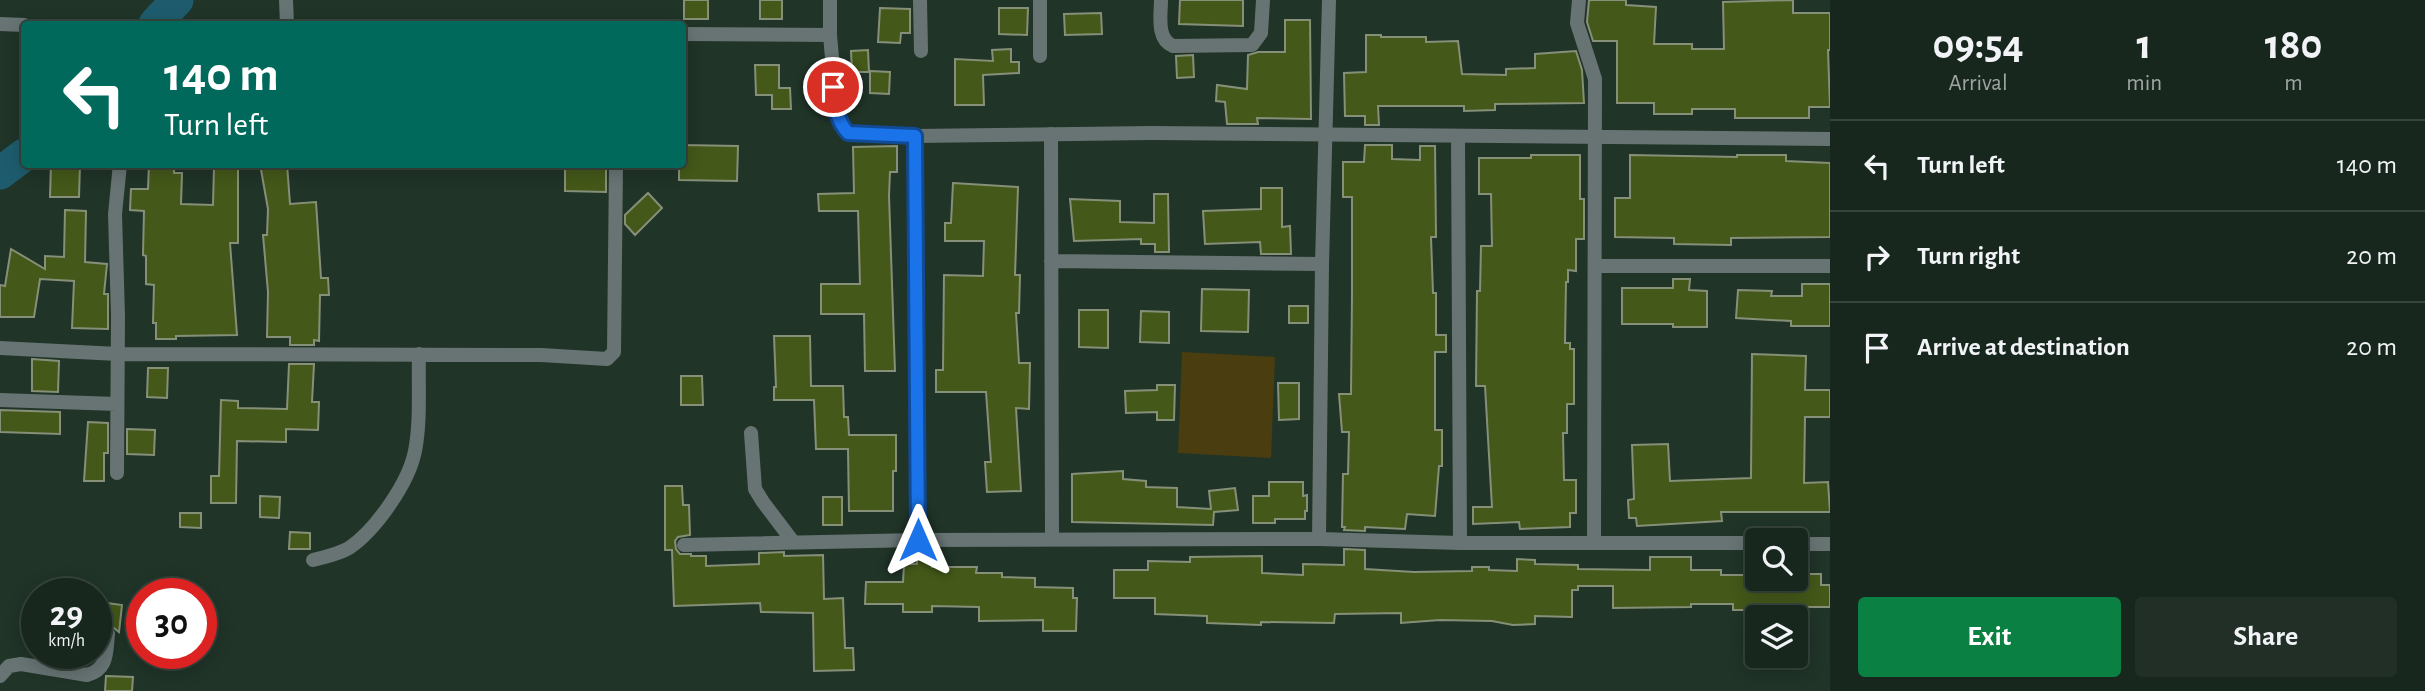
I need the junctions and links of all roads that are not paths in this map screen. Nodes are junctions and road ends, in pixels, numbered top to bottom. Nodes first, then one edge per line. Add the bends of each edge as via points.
1 (286, 0) edge
2 (830, 0) edge
3 (920, 0) edge
4 (1040, 0) edge
5 (1161, 0) edge
6 (1263, 0) edge
7 (1329, 0) edge
8 (1578, 0) edge
9 (287, 21) edge
10 (0, 24) edge
11 (21, 24) edge
12 (686, 34) edge
13 (830, 35) junction
14 (921, 51) dead end
15 (1040, 56) dead end
16 (1051, 134) junction
17 (1324, 135) junction
18 (915, 136) junction
19 (1596, 136) junction
20 (1458, 137) junction
21 (1830, 139) edge
22 (120, 168) edge
23 (616, 168) edge
24 (1051, 261) junction
25 (1322, 264) junction
26 (1830, 265) edge
27 (1595, 267) junction
28 (0, 348) edge
29 (118, 354) junction
30 (419, 354) junction
31 (0, 400) edge
32 (117, 404) junction
33 (751, 433) dead end
34 (117, 473) dead end
35 (1052, 539) junction
36 (1319, 539) junction
37 (918, 540) junction
38 (1460, 542) junction
39 (794, 543) junction
40 (1594, 543) junction
41 (1745, 543) edge
42 (1808, 544) edge
43 (1830, 544) edge
44 (684, 545) dead end
45 (313, 560) dead end
46 (21, 664) edge
47 (50, 669) edge
48 (98, 669) edge
49 (0, 676) edge

1 - 9 street
2 - 13 street
3 - 14 street
4 - 15 street
5 - 6 street via 1161,35 1173,46 1252,45 1261,33
7 - 17 street
8 - 19 street via 1577,23 1595,79
10 - 11 street
12 - 13 street
13 - 18 street via 833,87 842,126 848,133
16 - 17 street
16 - 18 street
16 - 24 street
17 - 20 street
17 - 25 street
18 - 37 street
19 - 20 street
19 - 21 street
19 - 27 street
20 - 38 street
22 - 29 street via 115,215
23 - 30 street via 612,356
24 - 25 street
24 - 35 street
25 - 36 street
26 - 27 street
27 - 40 street
28 - 29 street
29 - 30 street
29 - 32 street
30 - 45 street via 415,454 402,487 379,519 349,548
31 - 32 street
32 - 34 street
33 - 39 street via 755,489
35 - 36 street
35 - 37 street
36 - 38 street
37 - 39 street
38 - 40 street
39 - 44 street
40 - 41 street
42 - 43 street
46 - 49 street via 9,666
47 - 48 street via 87,675

